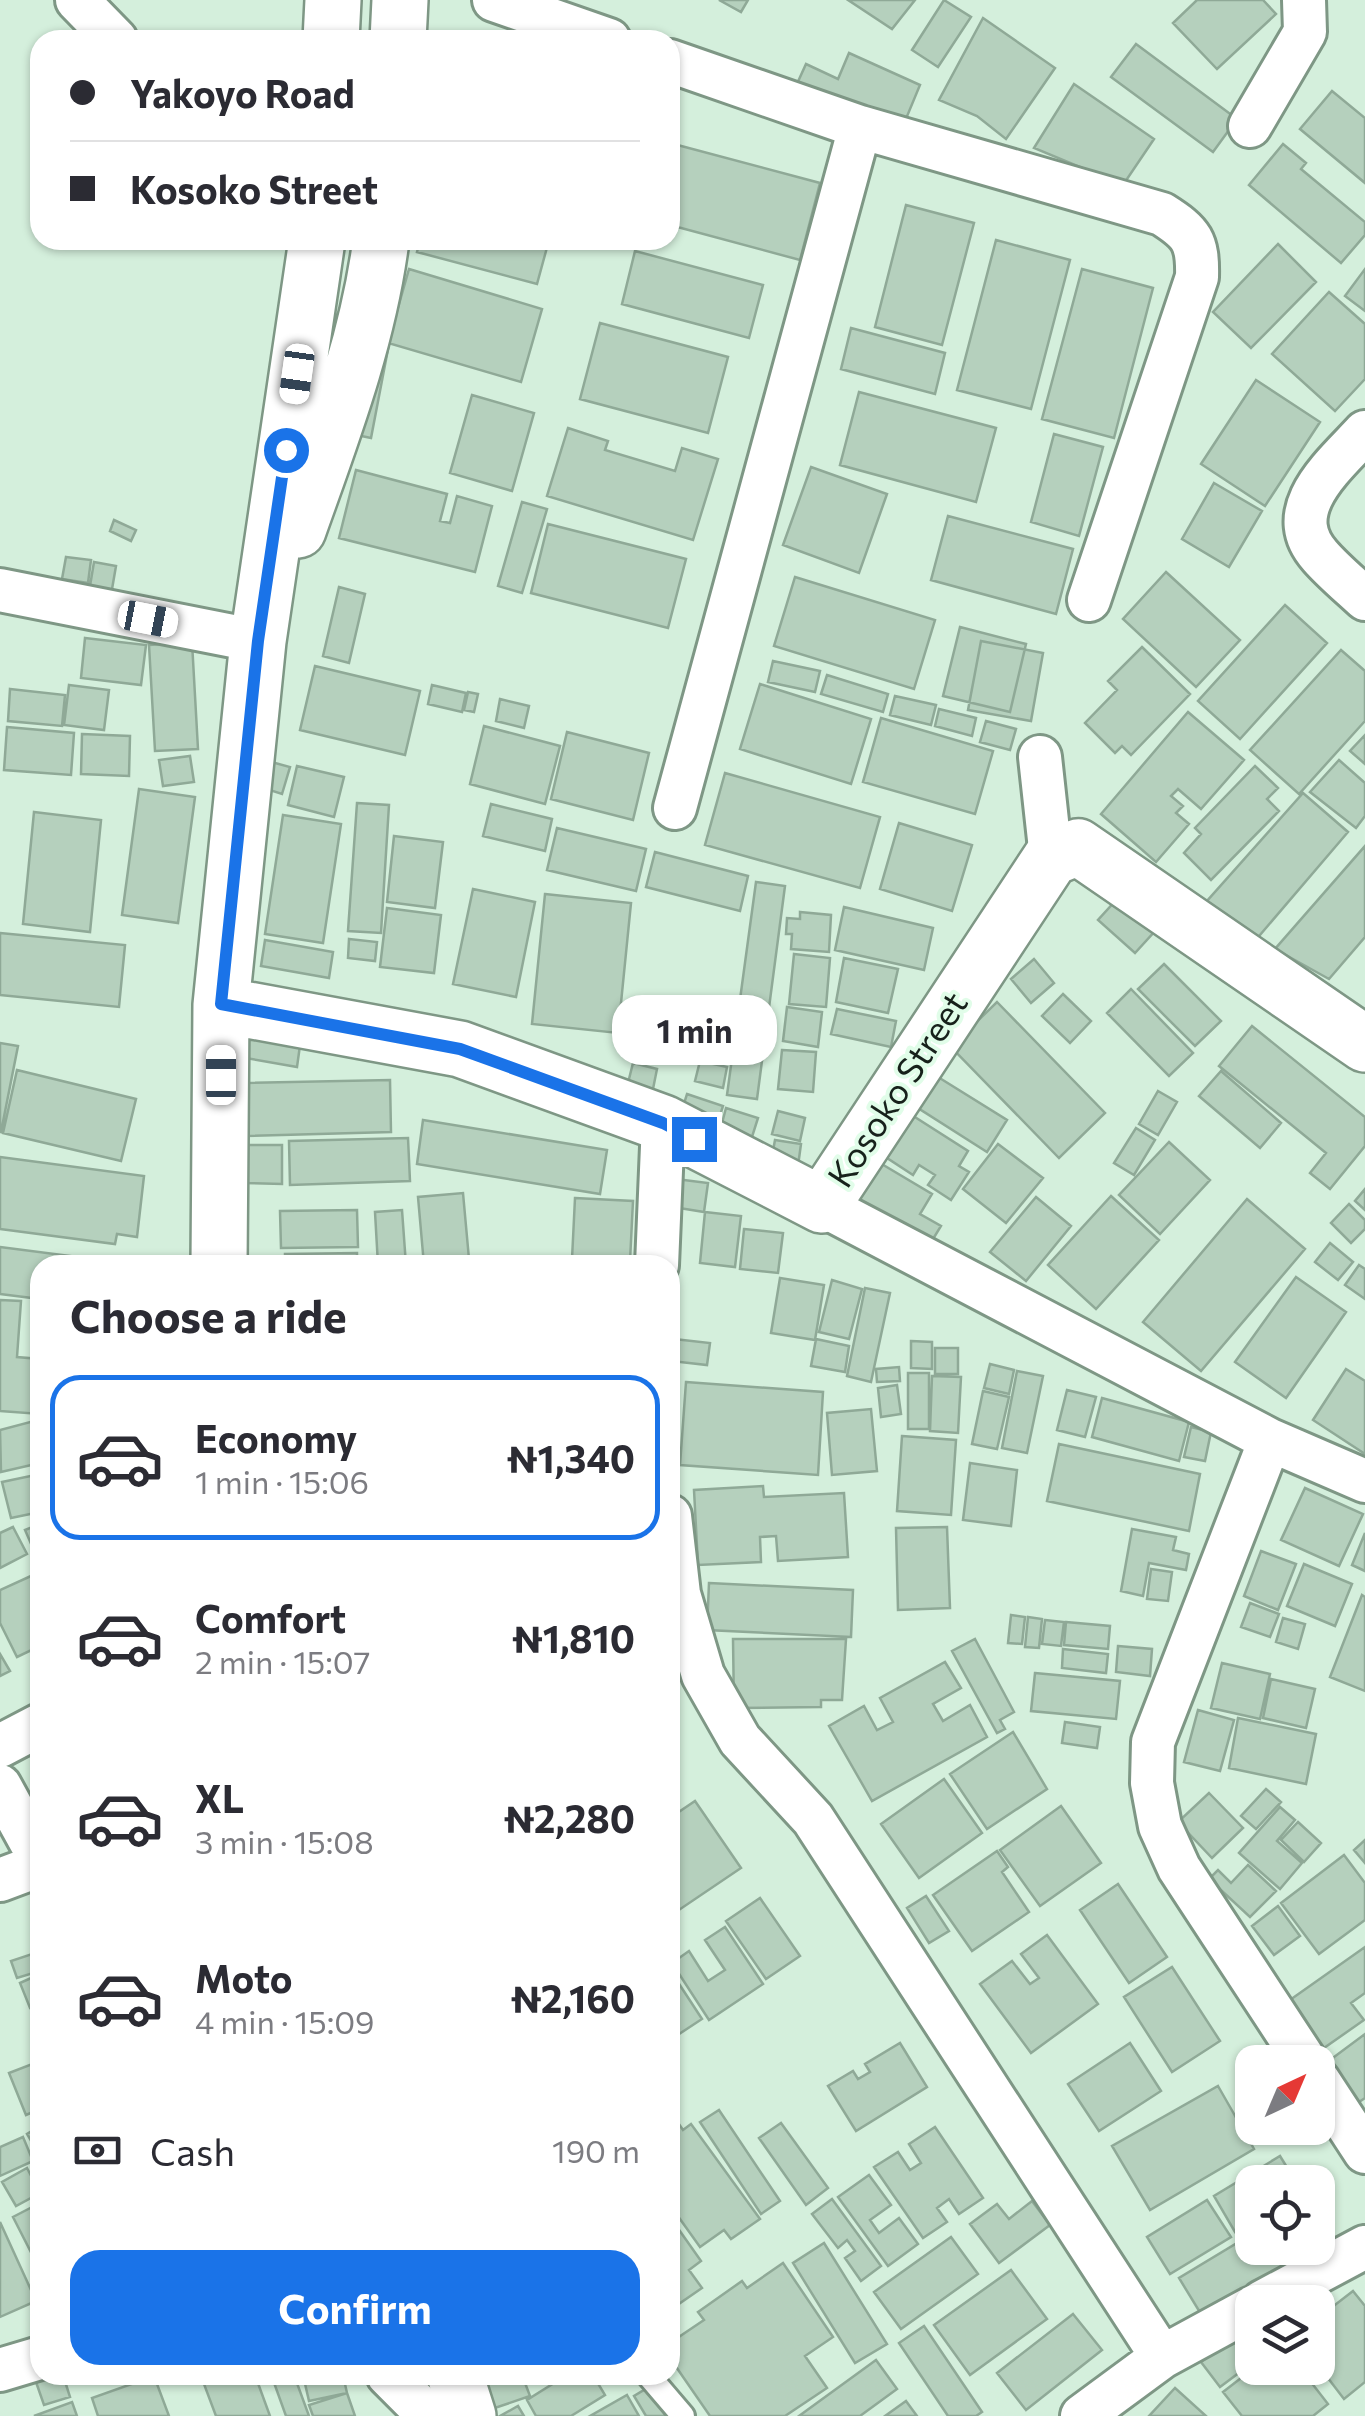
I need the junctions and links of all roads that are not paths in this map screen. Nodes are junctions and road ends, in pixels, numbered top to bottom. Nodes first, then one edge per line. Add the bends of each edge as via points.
1 (77, 0) edge
2 (332, 0) edge
3 (400, 0) edge
4 (494, 0) edge
5 (1304, 0) edge
6 (106, 30) edge
7 (331, 30) edge
8 (398, 30) edge
9 (580, 30) edge
10 (680, 64) edge
11 (1250, 126) dead end
12 (860, 127) junction
13 (317, 250) edge
14 (380, 250) edge
15 (1365, 432) edge
16 (0, 590) edge
17 (1365, 599) edge
18 (1089, 600) dead end
19 (258, 641) junction
20 (1040, 758) dead end
21 (675, 808) dead end
22 (1051, 858) junction
23 (221, 1004) junction
24 (1365, 1044) edge
25 (663, 1123) junction
26 (822, 1205) junction
27 (219, 1255) edge
28 (657, 1255) edge
29 (1270, 1440) junction
30 (1365, 1481) edge
31 (680, 1597) edge
32 (30, 1730) edge
33 (0, 1746) edge
34 (0, 1786) edge
35 (30, 1843) edge
36 (30, 1866) edge
37 (0, 1880) edge
38 (1295, 2045) edge
39 (1335, 2106) edge
40 (1365, 2152) edge
41 (1365, 2247) edge
42 (1294, 2285) edge
43 (1235, 2317) edge
44 (1162, 2357) junction
45 (30, 2361) edge
46 (0, 2370) edge
47 (398, 2385) edge
48 (458, 2385) edge
49 (657, 2385) edge
50 (429, 2416) edge
51 (468, 2416) edge
52 (683, 2416) edge
53 (1082, 2416) edge

1 - 6 street
2 - 7 main road
3 - 8 main road
4 - 9 street
5 - 11 street via 1306,32
10 - 12 street
12 - 18 street via 1162,214 1193,241 1197,276
12 - 21 street
13 - 19 main road
14 - 19 main road via 350,386
15 - 17 street via 1304,510 1304,531 1317,553
16 - 19 street
19 - 23 main road
20 - 22 street
22 - 24 main road via 1078,847
22 - 26 main road, Kosoko Street
23 - 25 main road, Kosoko Street via 460,1049
23 - 27 main road
25 - 26 main road, Kosoko Street
25 - 28 street
26 - 29 street
29 - 30 street
29 - 38 street via 1153,1742 1152,1783 1178,1868
31 - 44 street via 703,1675 740,1740 813,1819
32 - 33 street
34 - 35 street
36 - 37 street
39 - 40 street
41 - 42 street
43 - 44 street
44 - 53 street
45 - 46 street
47 - 50 street
48 - 51 main road
49 - 52 lane

